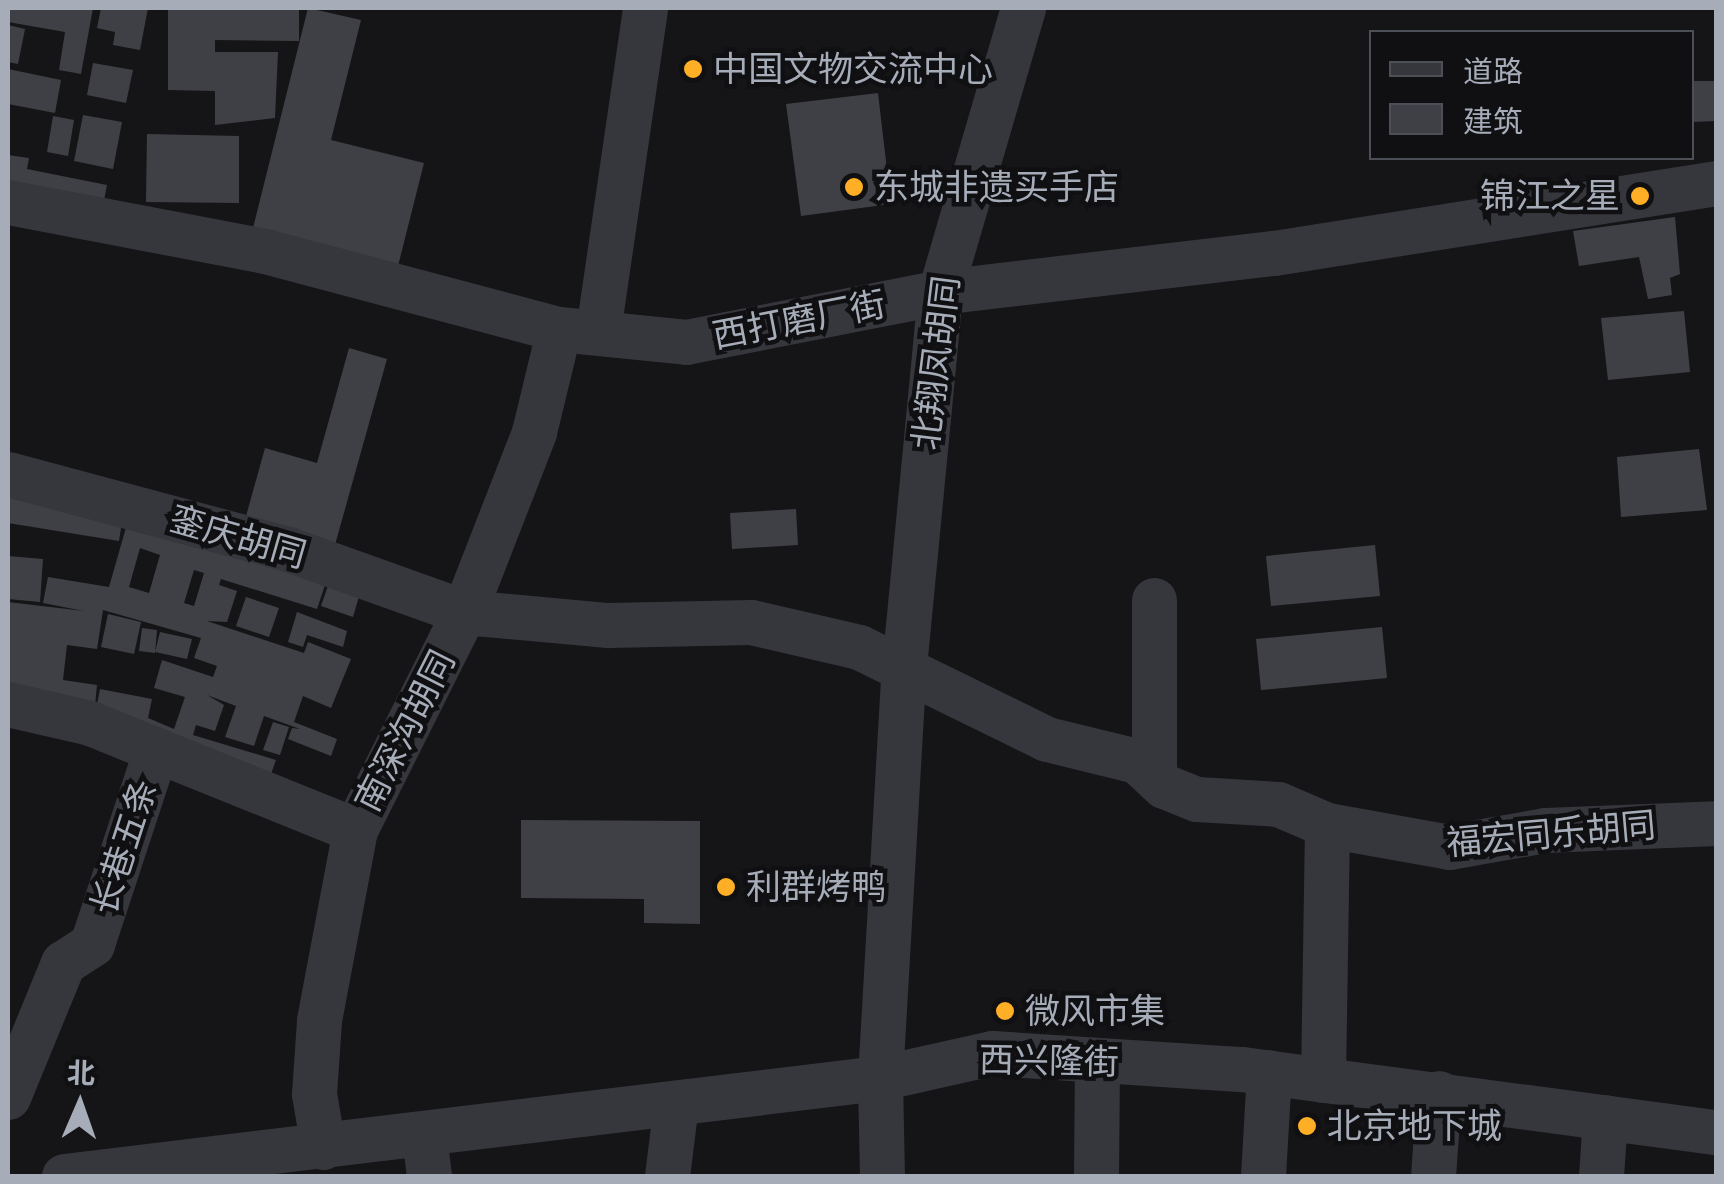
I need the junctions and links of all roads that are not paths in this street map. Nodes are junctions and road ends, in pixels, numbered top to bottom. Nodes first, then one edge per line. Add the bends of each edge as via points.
1 (645, 8) edge
2 (1023, 8) edge
3 (1716, 182) edge
4 (8, 202) edge
5 (940, 292) junction
6 (578, 330) junction
7 (8, 474) edge
8 (1154, 600) dead end
9 (464, 612) junction
10 (904, 667) junction
11 (8, 704) edge
12 (156, 749) junction
13 (1154, 775) junction
14 (1716, 822) edge
15 (1327, 826) junction
16 (355, 830) junction
17 (1096, 1060) junction
18 (1268, 1072) junction
19 (880, 1078) junction
20 (1323, 1080) junction
21 (1439, 1093) junction
22 (8, 1097) edge
23 (676, 1104) junction
24 (1605, 1118) junction
25 (1716, 1132) edge
26 (323, 1147) junction
27 (427, 1156) edge
28 (165, 1171) edge
29 (64, 1176) edge
30 (667, 1176) edge
31 (882, 1176) edge
32 (1096, 1176) edge
33 (1263, 1176) edge
34 (1434, 1176) edge
35 (1601, 1176) edge

1 - 6 street, 南深沟胡同
2 - 5 street, 北翔凤胡同
3 - 5 street, 西打磨厂街 via 1274,253
4 - 6 street, 西打磨厂街 via 265,251
5 - 6 street, 西打磨厂街 via 686,342
5 - 10 street, 北翔凤胡同
6 - 9 street, 南深沟胡同
7 - 9 street, 銮庆胡同 via 288,548
8 - 13 street
9 - 10 street via 608,624 750,622 859,648
9 - 16 street, 南深沟胡同
10 - 13 street via 1047,739 1137,761
10 - 19 street, 北翔凤胡同
11 - 12 street via 90,722
12 - 16 street
12 - 22 street, 长巷五条 via 92,944 63,963
13 - 15 street via 1198,799 1278,804
14 - 15 street, 福宏同乐胡同 via 1545,830 1449,848
15 - 20 street
16 - 26 street, 南深沟胡同 via 319,1020 314,1094
17 - 18 street, 西兴隆街
17 - 19 street, 西兴隆街 via 992,1053
17 - 32 street
18 - 20 street, 西兴隆街
18 - 33 street
19 - 23 street, 西兴隆街
19 - 31 street, 北翔凤胡同
20 - 21 street, 西兴隆街
21 - 24 street, 西兴隆街
21 - 34 street
23 - 27 street, 西兴隆街
23 - 30 street
24 - 25 street, 西兴隆街
24 - 35 street
26 - 27 street, 西兴隆街
26 - 28 street, 西兴隆街
28 - 29 street, 西兴隆街

